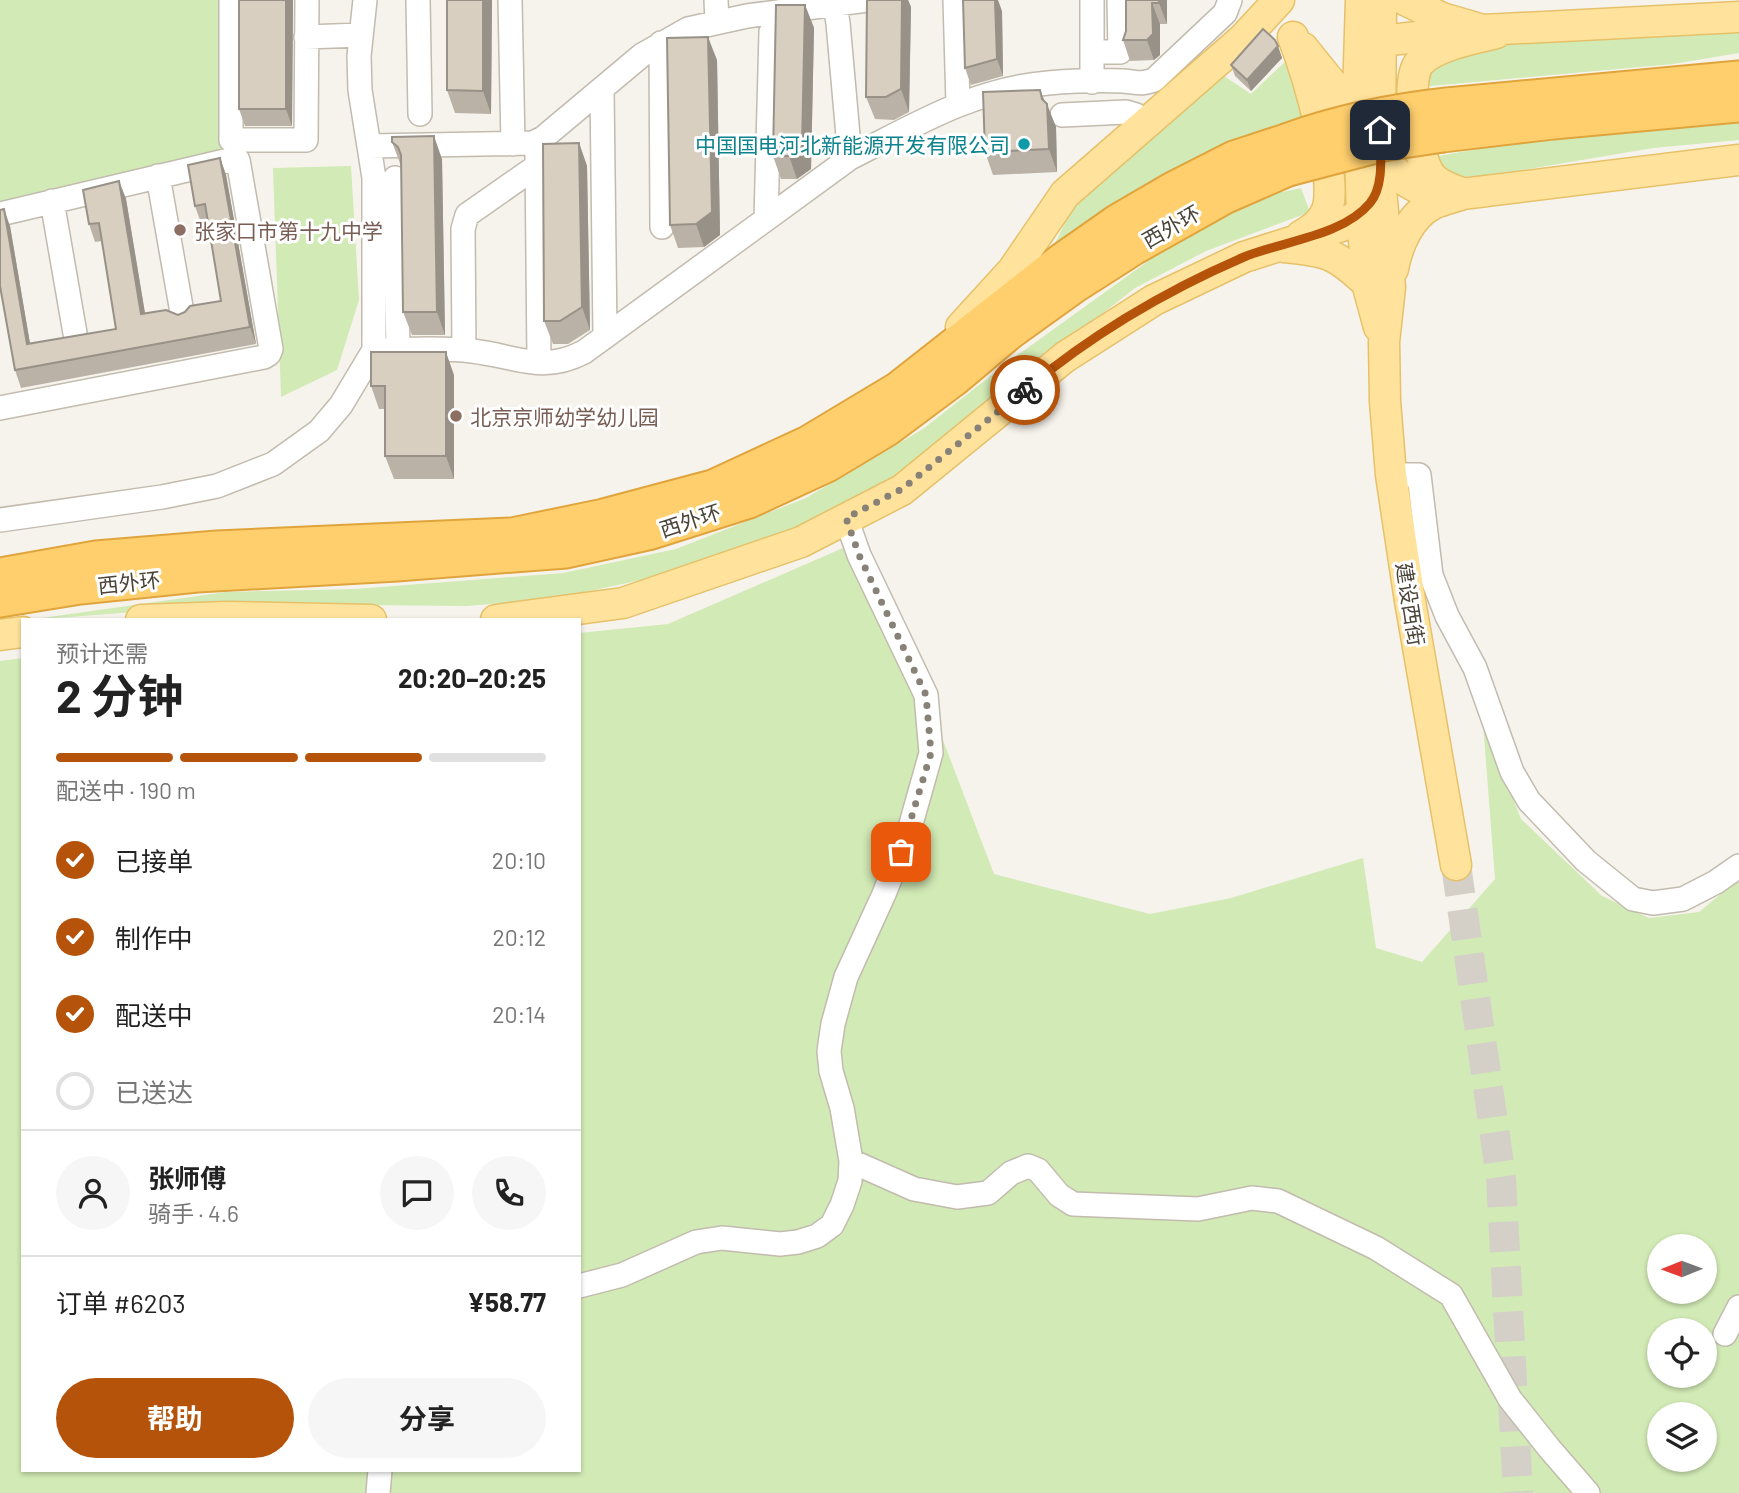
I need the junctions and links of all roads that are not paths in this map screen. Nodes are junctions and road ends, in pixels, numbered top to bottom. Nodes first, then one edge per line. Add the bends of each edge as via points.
1 (231, 0) edge
2 (307, 0) edge
3 (365, 0) edge
4 (418, 0) edge
5 (510, 0) edge
6 (867, 0) edge
7 (955, 0) edge
8 (1092, 0) edge
9 (1119, 0) edge
10 (1230, 0) edge
11 (1279, 0) edge
12 (1361, 0) edge
13 (1381, 0) edge
14 (1405, 0) edge
15 (834, 2) edge
16 (717, 11) edge
17 (1739, 17) edge
18 (1515, 28) junction
19 (1483, 30) junction
20 (772, 32) edge
21 (361, 36) junction
22 (306, 37) junction
23 (1293, 37) junction
24 (1244, 38) junction
25 (1381, 41) junction
26 (661, 43) junction
27 (1092, 52) junction
28 (1739, 78) edge
29 (1092, 82) junction
30 (1358, 87) junction
31 (602, 89) junction
32 (958, 104) junction
33 (1739, 105) edge
34 (420, 114) dead end
35 (1062, 115) dead end
36 (1445, 120) junction
37 (1145, 123) junction
38 (537, 141) junction
39 (513, 144) junction
40 (369, 146) junction
41 (1287, 155) junction
42 (850, 158) junction
43 (1375, 159) junction
44 (1739, 160) edge
45 (537, 166) junction
46 (158, 176) junction
47 (395, 178) dead end
48 (1462, 194) junction
49 (52, 201) junction
50 (1362, 212) junction
51 (0, 214) edge
52 (766, 219) junction
53 (662, 226) dead end
54 (1285, 242) junction
55 (1378, 285) junction
56 (183, 318) edge
57 (605, 335) junction
58 (76, 339) edge
59 (374, 350) junction
60 (398, 350) junction
61 (464, 351) junction
62 (539, 362) junction
63 (886, 396) junction
64 (0, 408) edge
65 (1391, 475) junction
66 (846, 518) junction
67 (0, 520) edge
68 (0, 575) edge
69 (0, 600) edge
70 (198, 618) edge
71 (275, 618) edge
72 (511, 618) edge
73 (21, 632) edge
74 (0, 635) edge
75 (1456, 865) tunnel mouth
76 (1739, 866) edge
77 (851, 1161) junction
78 (581, 1285) edge
79 (1739, 1307) edge
80 (1725, 1334) dead end
81 (380, 1472) edge
82 (378, 1493) edge
83 (1588, 1493) edge

1 - 22 street via 231,141 306,141
2 - 22 street
3 - 21 street
4 - 34 street
5 - 39 street
6 - 15 street
7 - 32 street
8 - 27 street
9 - 27 street via 1120,52
10 - 29 street via 1225,13 1154,80 1140,85
11 - 24 main road
12 - 30 main road, 建设西街
13 - 25 main road, 建设西街
14 - 19 main road via 1442,18
15 - 16 street via 747,16
15 - 42 street
16 - 26 street
17 - 18 main road
18 - 19 main road
18 - 48 main road via 1451,45 1422,60 1415,69 1412,94 1423,162 1438,183
19 - 25 main road
20 - 52 street
21 - 22 street
21 - 40 street via 360,90
23 - 24 main road via 1276,32
23 - 43 main road via 1340,94
23 - 54 main road via 1314,100 1329,198 1320,223
24 - 37 main road
25 - 30 main road via 1371,47
25 - 43 main road, 建设西街
26 - 31 street
26 - 53 street
27 - 29 street
28 - 36 highway
29 - 32 street via 1002,89
30 - 43 main road, 建设西街
31 - 38 street
31 - 57 street
32 - 42 street
33 - 36 highway via 1553,122
35 - 37 street via 1126,112
36 - 41 highway, bridge via 1382,144
37 - 63 main road via 1065,194 1013,270 952,337
38 - 39 street
38 - 45 street
39 - 40 street
40 - 59 street via 374,178
41 - 63 highway, 西外环 via 1234,158 1118,221
41 - 69 highway, 西外环 via 1074,286 887,429 827,465 749,501 648,533 566,551 197,575
42 - 52 street
43 - 48 main road via 1415,187
43 - 50 main road, 建设西街
43 - 50 main road via 1373,200
43 - 55 main road, 建设西街
44 - 48 main road
45 - 61 street via 467,215 463,229
45 - 62 street
46 - 49 street
46 - 56 street
46 - 64 street via 238,160 269,354
47 - 60 street
48 - 55 main road via 1430,205 1405,231
49 - 51 street
49 - 58 street
50 - 54 main road via 1342,226
50 - 55 main road, 建设西街
52 - 57 street
54 - 55 main road via 1342,260
54 - 66 main road via 1154,300 1076,350 902,489
55 - 65 main road, 建设西街
57 - 62 street via 570,359
59 - 60 street
59 - 67 street via 341,405 319,431 273,464 217,486
60 - 61 street
61 - 62 street
63 - 68 highway, 西外环 via 808,443 713,487 512,535 204,549 96,558
65 - 75 main road, 建设西街
65 - 76 street via 1419,475 1432,575 1447,616 1475,668 1512,772 1529,801 1587,861 1633,899 1653,903 1683,899
66 - 72 main road via 800,542 623,603
66 - 77 street via 926,695 931,753 909,831 846,977 833,1024 831,1071
70 - 71 main road
73 - 74 main road
77 - 78 street via 842,1205 832,1225 817,1236 780,1244 722,1238 696,1242 622,1275
77 - 83 street via 914,1189 957,1197 988,1193 1028,1166 1038,1170 1073,1205 1199,1209 1252,1198 1278,1201 1376,1248 1451,1295 1510,1399
79 - 80 street
81 - 82 street

